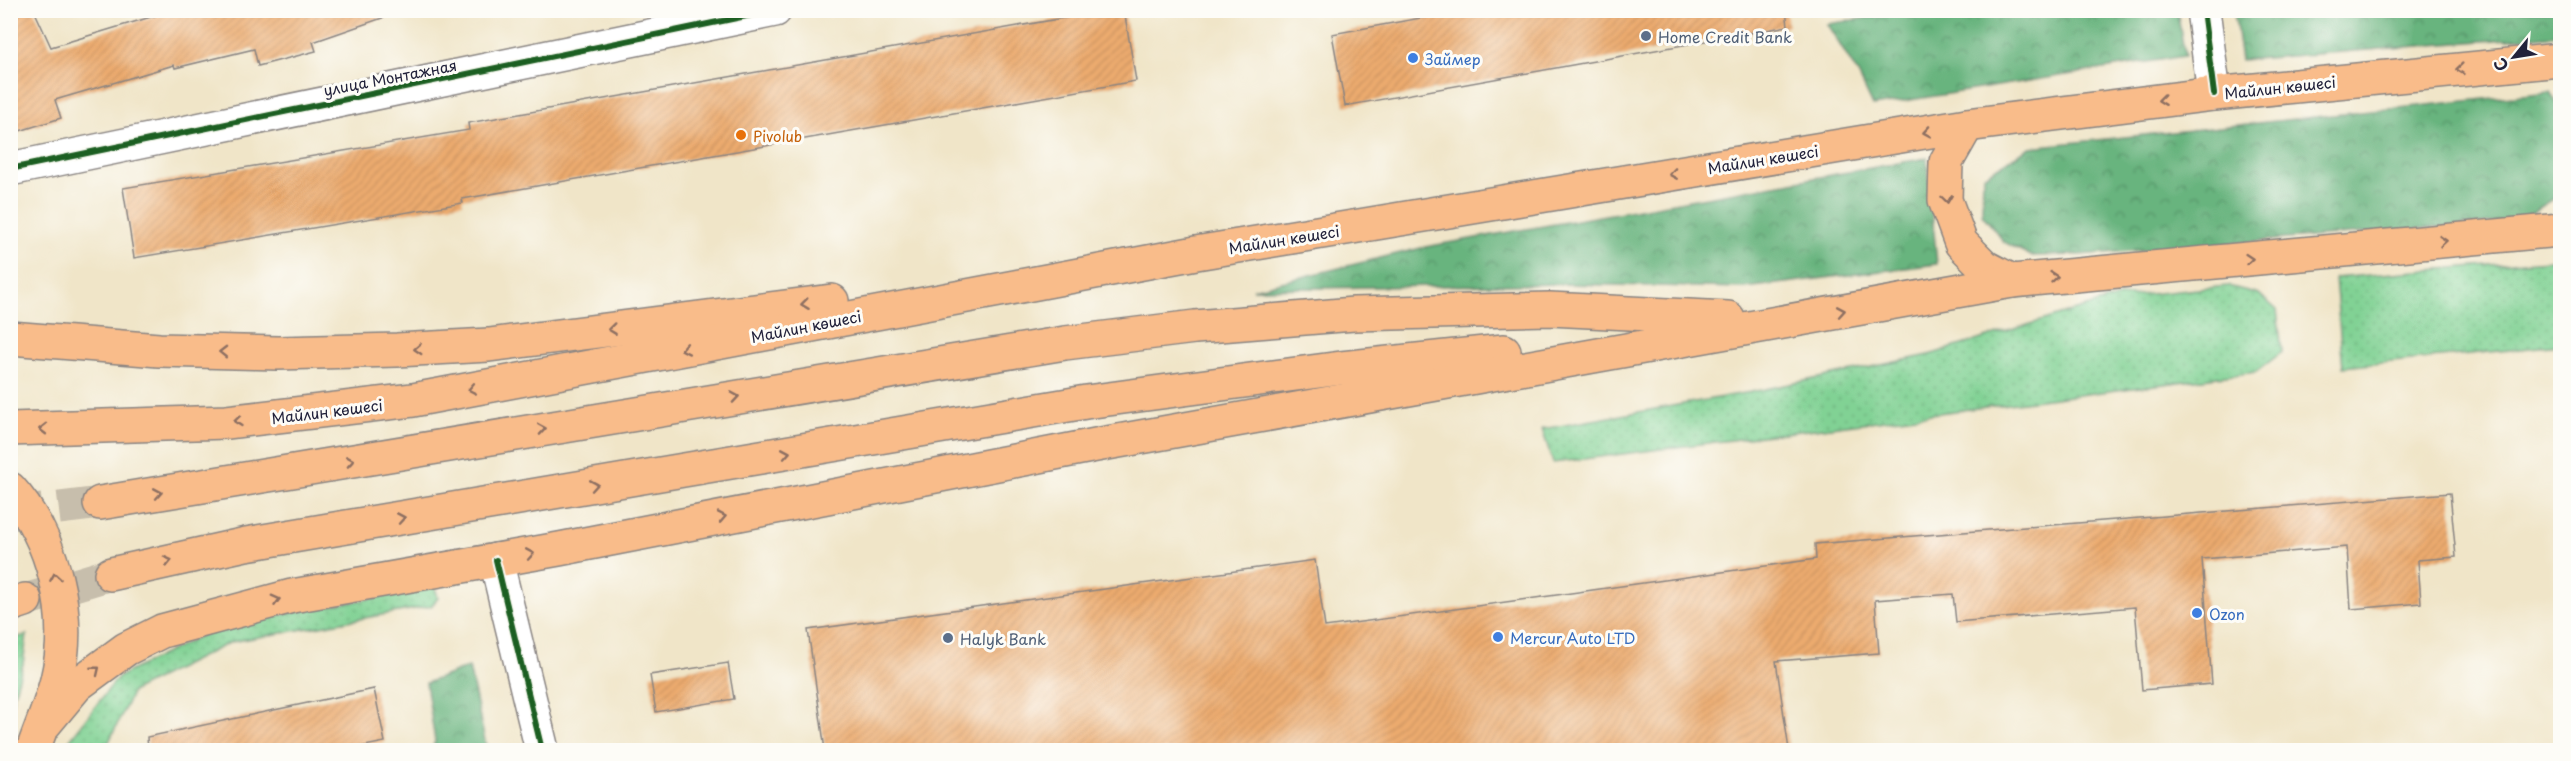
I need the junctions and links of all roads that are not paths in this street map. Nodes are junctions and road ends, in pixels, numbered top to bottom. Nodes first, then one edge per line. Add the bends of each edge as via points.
1 (775, 10) edge
2 (2203, 10) edge
3 (2554, 65) edge
4 (2214, 94) junction
5 (1967, 125) junction
6 (10, 169) edge
7 (2560, 230) edge
8 (1196, 253) junction
9 (2012, 281) junction
10 (1784, 321) junction
11 (10, 338) edge
12 (10, 429) edge
13 (10, 489) edge
14 (100, 503) tunnel mouth
15 (496, 560) junction
16 (111, 574) tunnel mouth
17 (35, 744) edge
18 (542, 750) edge

1 - 6 street, улица Монтажная
2 - 4 street
3 -> 4 main road, Майлин көшесі
4 -> 5 main road, Майлин көшесі
5 -> 8 main road, Майлин көшесі
5 -> 9 main road via 1946,162 1945,200 1961,243 1985,267
9 -> 7 main road
8 -> 11 main road via 489,345 266,352 159,350
8 -> 12 main road, Майлин көшесі via 413,400 227,422
10 -> 9 main road
14 -> 10 main road via 1065,343 1195,327 1354,314 1550,309
15 -> 10 main road via 1096,445
16 -> 10 main road via 246,543 1086,402 1341,368
17 -> 13 main road via 57,679 63,635 54,569 27,508
17 -> 15 main road via 60,703 86,678 126,649 162,631 292,596
15 - 18 street

